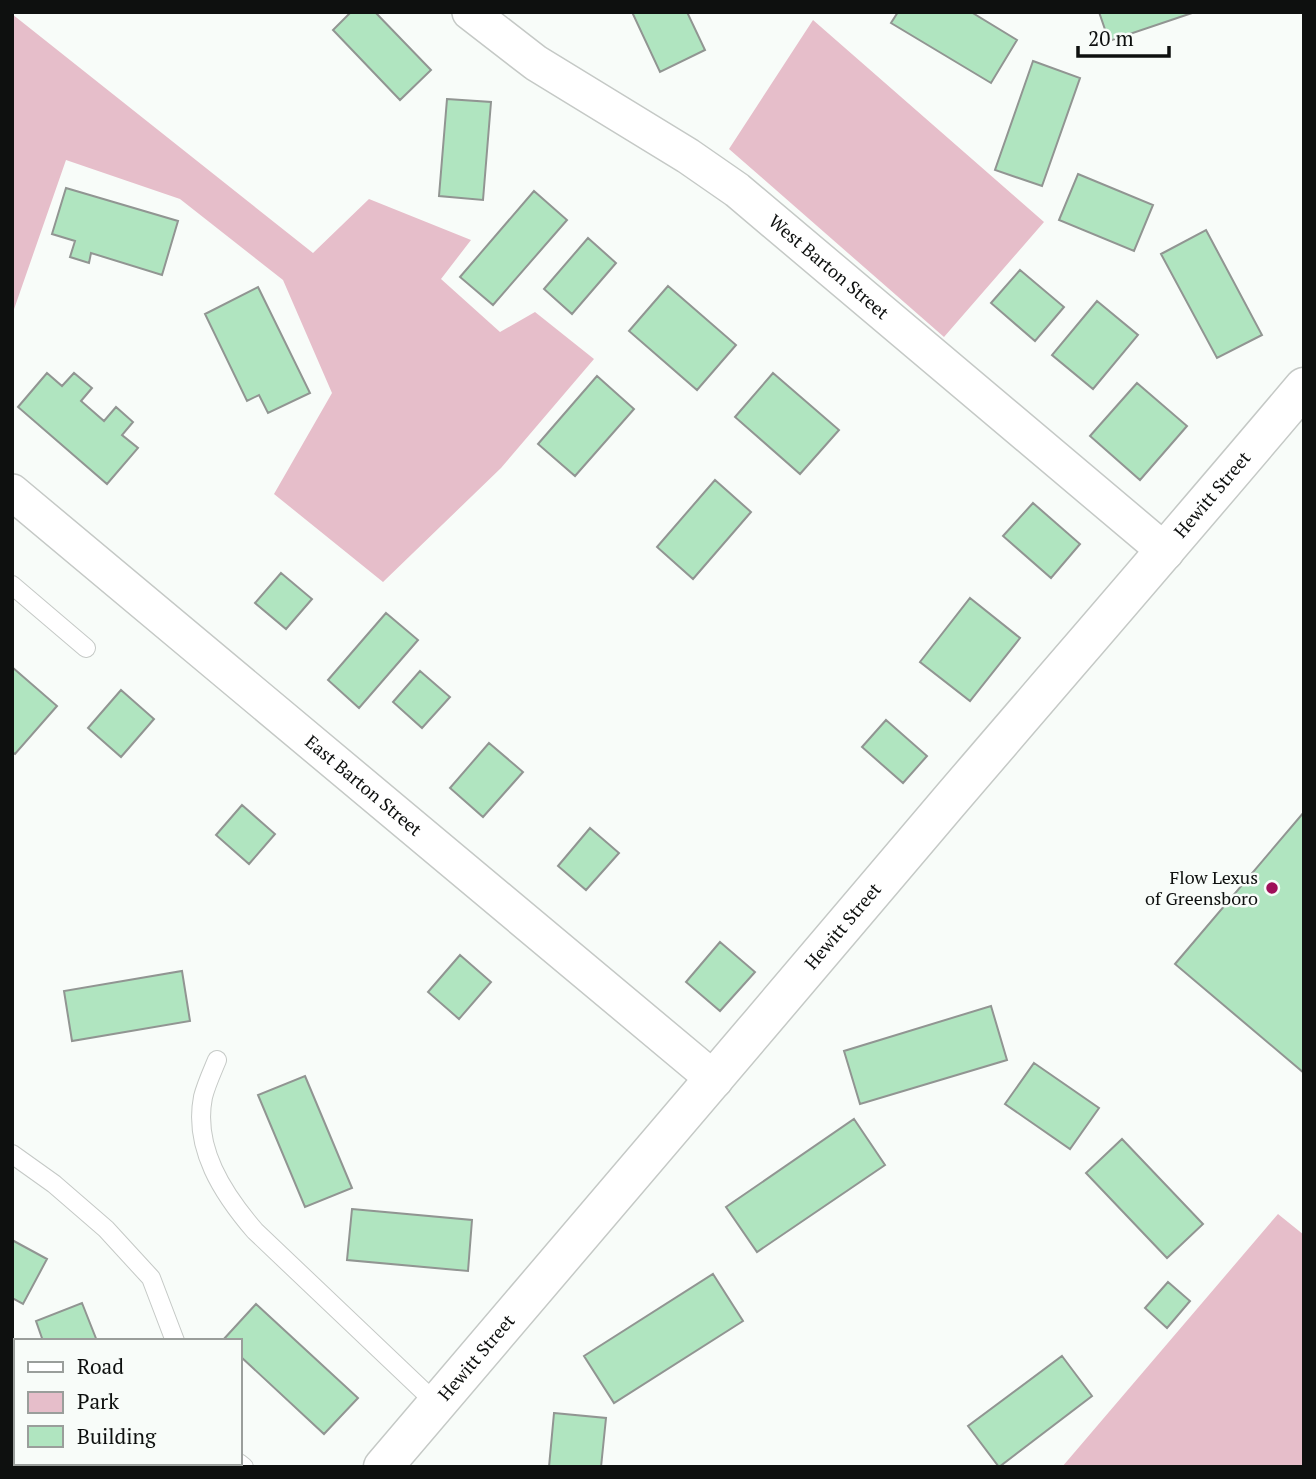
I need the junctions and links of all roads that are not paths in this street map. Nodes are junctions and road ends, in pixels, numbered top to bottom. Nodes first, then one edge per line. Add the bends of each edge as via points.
1 (470, 12) edge
2 (1304, 387) edge
3 (12, 492) edge
4 (1166, 552) junction
5 (12, 585) edge
6 (86, 648) dead end
7 (217, 1060) dead end
8 (715, 1080) junction
9 (12, 1154) edge
10 (174, 1339) edge
11 (437, 1404) junction
12 (383, 1467) edge

1 - 4 street, West Barton Street via 536,63 737,190
2 - 4 street, Hewitt Street
3 - 8 street, East Barton Street
4 - 8 street, Hewitt Street
5 - 6 lane
7 - 11 lane via 201,1121 207,1154 235,1209
8 - 11 street, Hewitt Street
9 - 10 lane via 106,1229 151,1278
11 - 12 street, Hewitt Street

